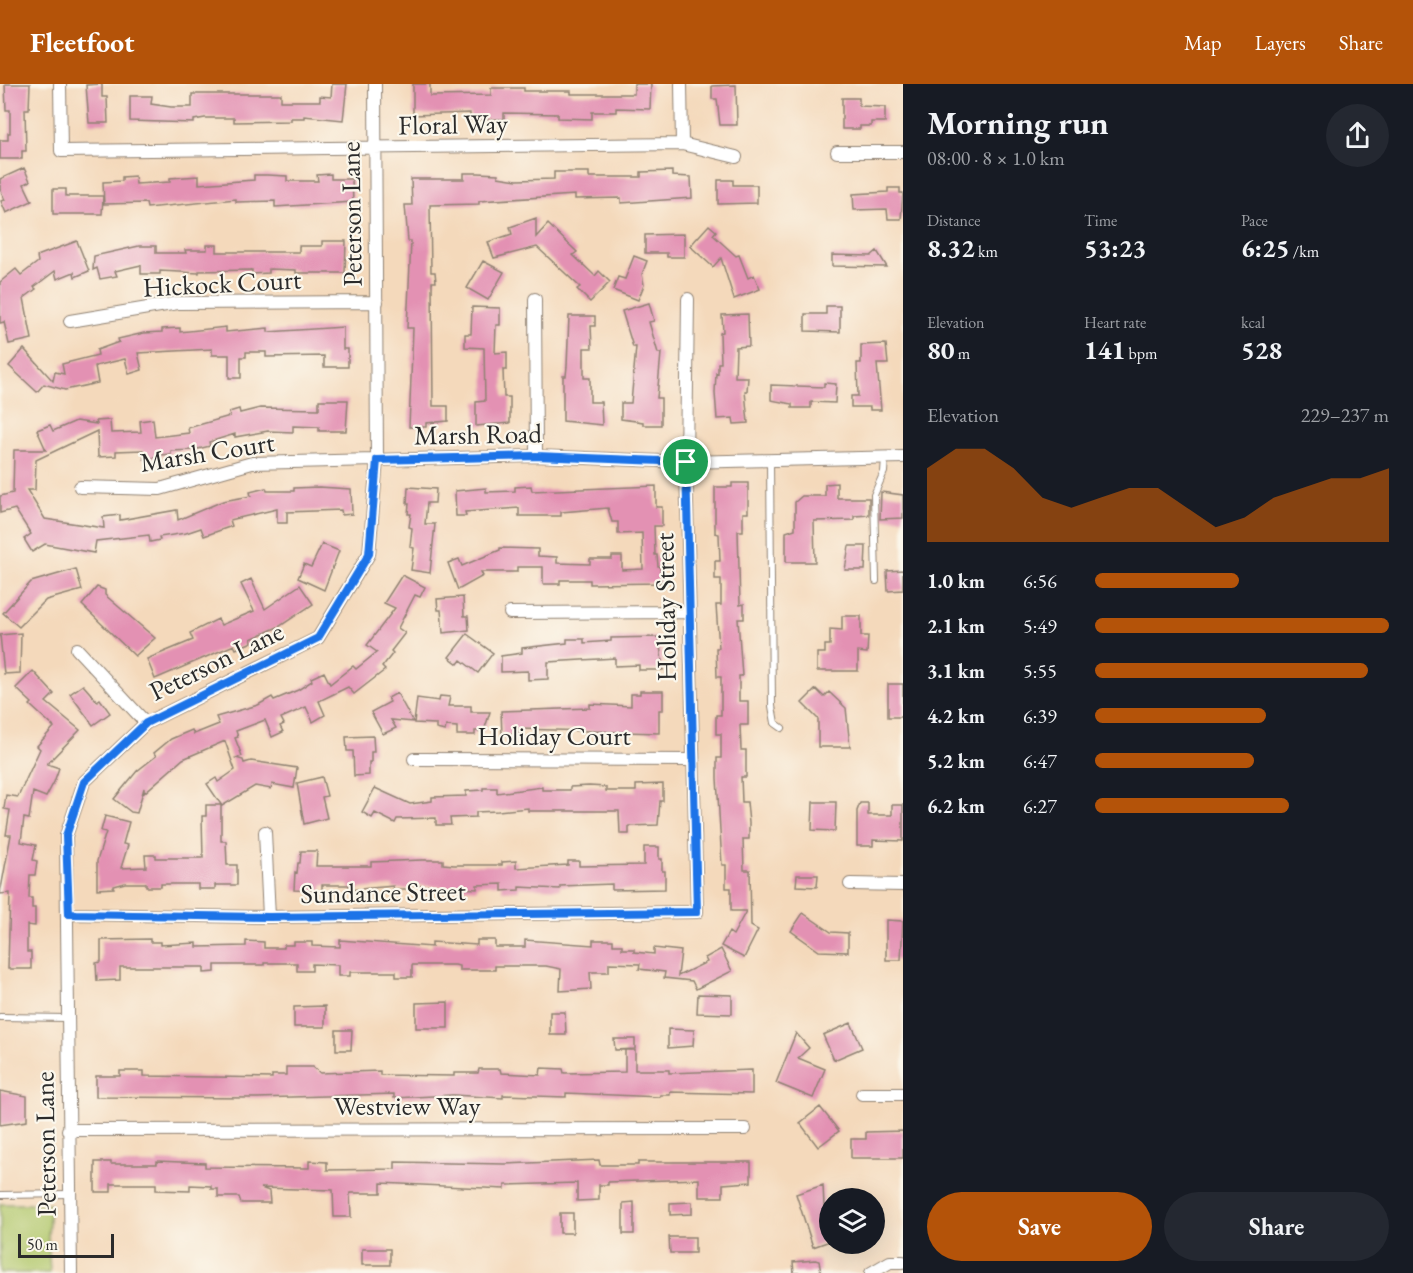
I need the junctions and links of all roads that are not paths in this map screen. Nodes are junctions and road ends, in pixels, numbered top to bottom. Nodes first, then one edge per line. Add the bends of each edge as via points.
1 (60, 84) edge
2 (375, 84) edge
3 (681, 84) edge
4 (682, 144) junction
5 (374, 150) junction
6 (837, 152) dead end
7 (903, 152) edge
8 (736, 157) dead end
9 (535, 299) dead end
10 (688, 299) dead end
11 (377, 302) junction
12 (70, 321) dead end
13 (536, 456) junction
14 (886, 457) junction
15 (903, 457) edge
16 (377, 460) junction
17 (770, 460) junction
18 (686, 462) junction
19 (80, 487) dead end
20 (876, 581) dead end
21 (688, 612) junction
22 (510, 613) dead end
23 (77, 649) dead end
24 (146, 723) junction
25 (782, 728) dead end
26 (414, 759) dead end
27 (693, 760) junction
28 (265, 832) dead end
29 (850, 884) dead end
30 (903, 885) edge
31 (697, 912) joint
32 (69, 914) junction
33 (269, 917) junction
34 (0, 1017) edge
35 (67, 1018) junction
36 (862, 1094) dead end
37 (903, 1094) edge
38 (745, 1129) dead end
39 (68, 1130) junction
40 (71, 1194) junction
41 (0, 1195) edge
42 (903, 1262) edge
43 (71, 1273) edge
44 (872, 1273) edge

1 - 5 street, Floral Way via 61,151
2 - 5 street, Peterson Lane
3 - 4 street
4 - 5 street, Floral Way
4 - 8 street, Floral Way
5 - 11 street, Peterson Lane
6 - 7 street
9 - 13 street
10 - 18 street, Holiday Street
11 - 12 street, Hickock Court via 178,303
11 - 16 street, Peterson Lane
13 - 16 street, Marsh Road
13 - 18 street, Marsh Road
14 - 15 street, Marsh Road
14 - 17 street, Marsh Road
14 - 20 lane via 874,495
16 - 19 street, Marsh Court via 252,463 160,489
16 - 24 street, Peterson Lane via 369,554 318,638
17 - 18 street, Marsh Road
17 - 25 lane via 772,706 775,723
18 - 21 street, Holiday Street
21 - 22 street
21 - 27 street, Holiday Street
23 - 24 street
24 - 32 street, Peterson Lane via 84,782 66,836
26 - 27 street, Holiday Court
27 - 31 street, Holiday Street
28 - 33 street
29 - 30 street
31 - 33 street, Sundance Street
32 - 33 street, Sundance Street
32 - 35 street, Peterson Lane
34 - 35 lane
35 - 39 street, Peterson Lane
36 - 37 street
38 - 39 street, Westview Way
39 - 40 street, Peterson Lane
40 - 41 lane
40 - 43 street, Peterson Lane
42 - 44 street via 890,1262

